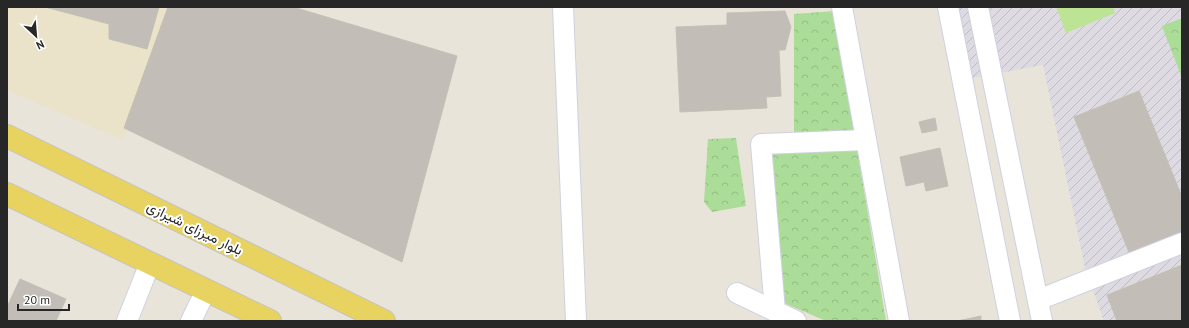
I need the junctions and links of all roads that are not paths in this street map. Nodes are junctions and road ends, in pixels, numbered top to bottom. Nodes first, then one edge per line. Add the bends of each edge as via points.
1 (563, 7) edge
2 (842, 7) edge
3 (948, 7) edge
4 (978, 7) edge
5 (7, 136) edge
6 (866, 140) junction
7 (7, 194) edge
8 (1182, 243) edge
9 (150, 263) junction
10 (206, 290) junction
11 (737, 293) dead end
12 (1038, 300) junction
13 (775, 311) junction
14 (127, 321) edge
15 (190, 321) edge
16 (270, 321) edge
17 (384, 321) edge
18 (576, 321) edge
19 (796, 321) edge
20 (899, 321) edge
21 (1010, 321) edge
22 (1042, 321) edge

1 - 18 street
2 - 6 street
3 - 21 street
4 - 12 street
5 - 17 main road, بلوار میرزای شیرازی
6 - 13 street via 761,144
6 - 20 street
7 - 9 main road
8 - 12 street
9 - 10 main road
9 - 14 street
10 - 15 street
10 - 16 main road
11 - 13 street
12 - 22 street
13 - 19 street

